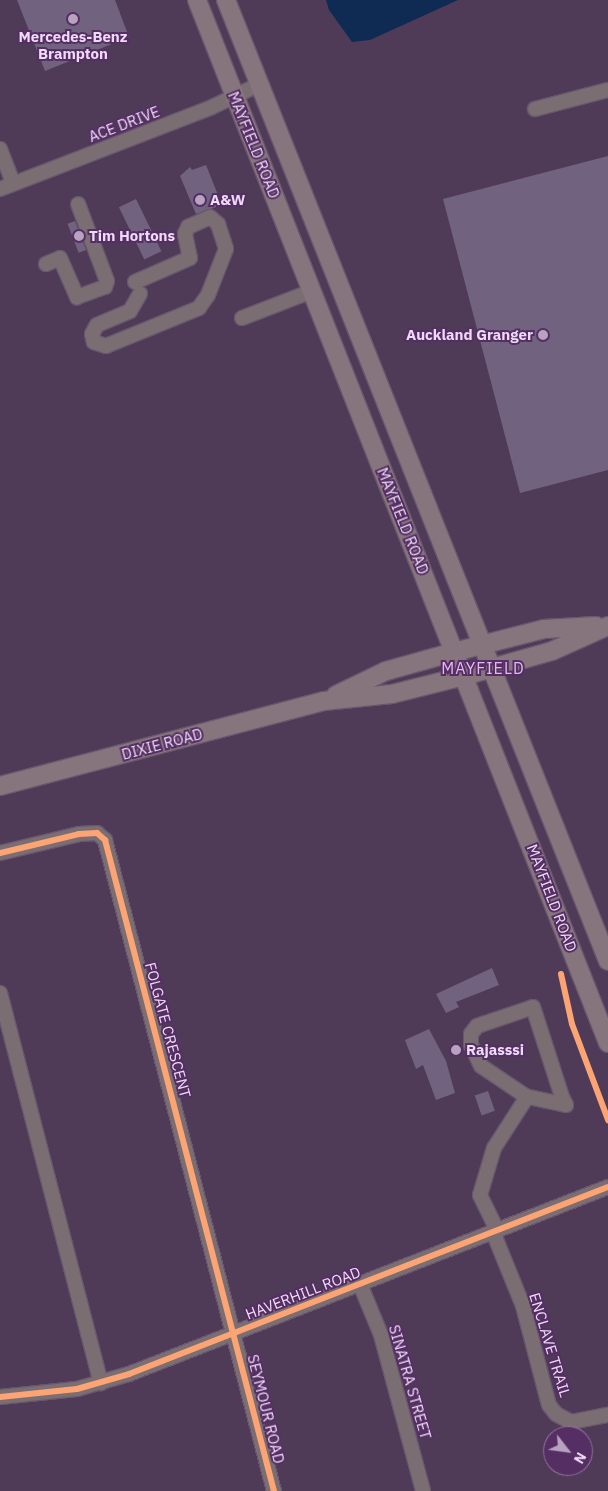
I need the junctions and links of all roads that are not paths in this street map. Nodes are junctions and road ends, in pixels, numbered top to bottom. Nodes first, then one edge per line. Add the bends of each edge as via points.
1 (197, 0) edge
2 (226, 0) edge
3 (258, 85) junction
4 (608, 90) edge
5 (235, 97) junction
6 (535, 109) dead end
7 (0, 149) edge
8 (13, 183) junction
9 (0, 189) edge
10 (78, 204) dead end
11 (46, 264) dead end
12 (312, 291) junction
13 (130, 311) junction
14 (242, 318) dead end
15 (113, 343) junction
16 (607, 626) edge
17 (482, 646) junction
18 (454, 652) junction
19 (491, 668) junction
20 (464, 676) junction
21 (324, 701) junction
22 (0, 786) edge
23 (0, 853) edge
24 (608, 961) edge
25 (0, 993) edge
26 (608, 1043) edge
27 (527, 1097) junction
28 (608, 1188) edge
29 (495, 1231) junction
30 (360, 1284) junction
31 (234, 1333) junction
32 (101, 1383) junction
33 (0, 1397) edge
34 (608, 1415) edge
35 (274, 1491) edge
36 (423, 1491) edge

1 - 5 main road, MAYFIELD ROAD
2 - 3 main road, MAYFIELD ROAD
3 - 5 street, ACE DRIVE
3 - 17 main road, MAYFIELD ROAD
4 - 6 street
5 - 8 street, ACE DRIVE
5 - 12 main road, MAYFIELD ROAD
7 - 8 street
8 - 9 street, ACE DRIVE
10 - 11 street via 107,282 106,287 78,297 60,258
12 - 14 street
12 - 18 main road, MAYFIELD ROAD
13 - 15 street
13 - 15 street via 97,325 92,334 99,346
13 - 15 street via 138,288 190,258 185,234 188,227 210,217 218,224 226,249 208,295 199,308
16 - 17 main road, DIXIE ROAD via 544,629
16 - 19 main road, DIXIE ROAD via 552,651
17 - 18 main road, DIXIE ROAD
17 - 19 main road, MAYFIELD ROAD
18 - 20 main road, MAYFIELD ROAD
18 - 21 main road, DIXIE ROAD via 386,671
19 - 20 main road, DIXIE ROAD
19 - 24 main road, MAYFIELD ROAD
20 - 21 main road, DIXIE ROAD via 392,694
20 - 26 main road, MAYFIELD ROAD
21 - 22 main road, DIXIE ROAD
23 - 31 street, FOLGATE CRESCENT via 79,834 97,833 105,840
25 - 32 street
27 - 27 street via 481,1066 470,1038 480,1024 533,1007 566,1105
27 - 29 street via 494,1148 480,1195
28 - 29 street, HAVERHILL ROAD
29 - 30 street, HAVERHILL ROAD
29 - 34 street, ENCLAVE TRAIL via 523,1306 549,1404 556,1414 571,1422
30 - 31 street, HAVERHILL ROAD
30 - 36 street, SINATRA STREET via 381,1335
31 - 32 street, HAVERHILL ROAD
31 - 35 street, SEYMOUR ROAD
32 - 33 street, HAVERHILL ROAD via 43,1394

